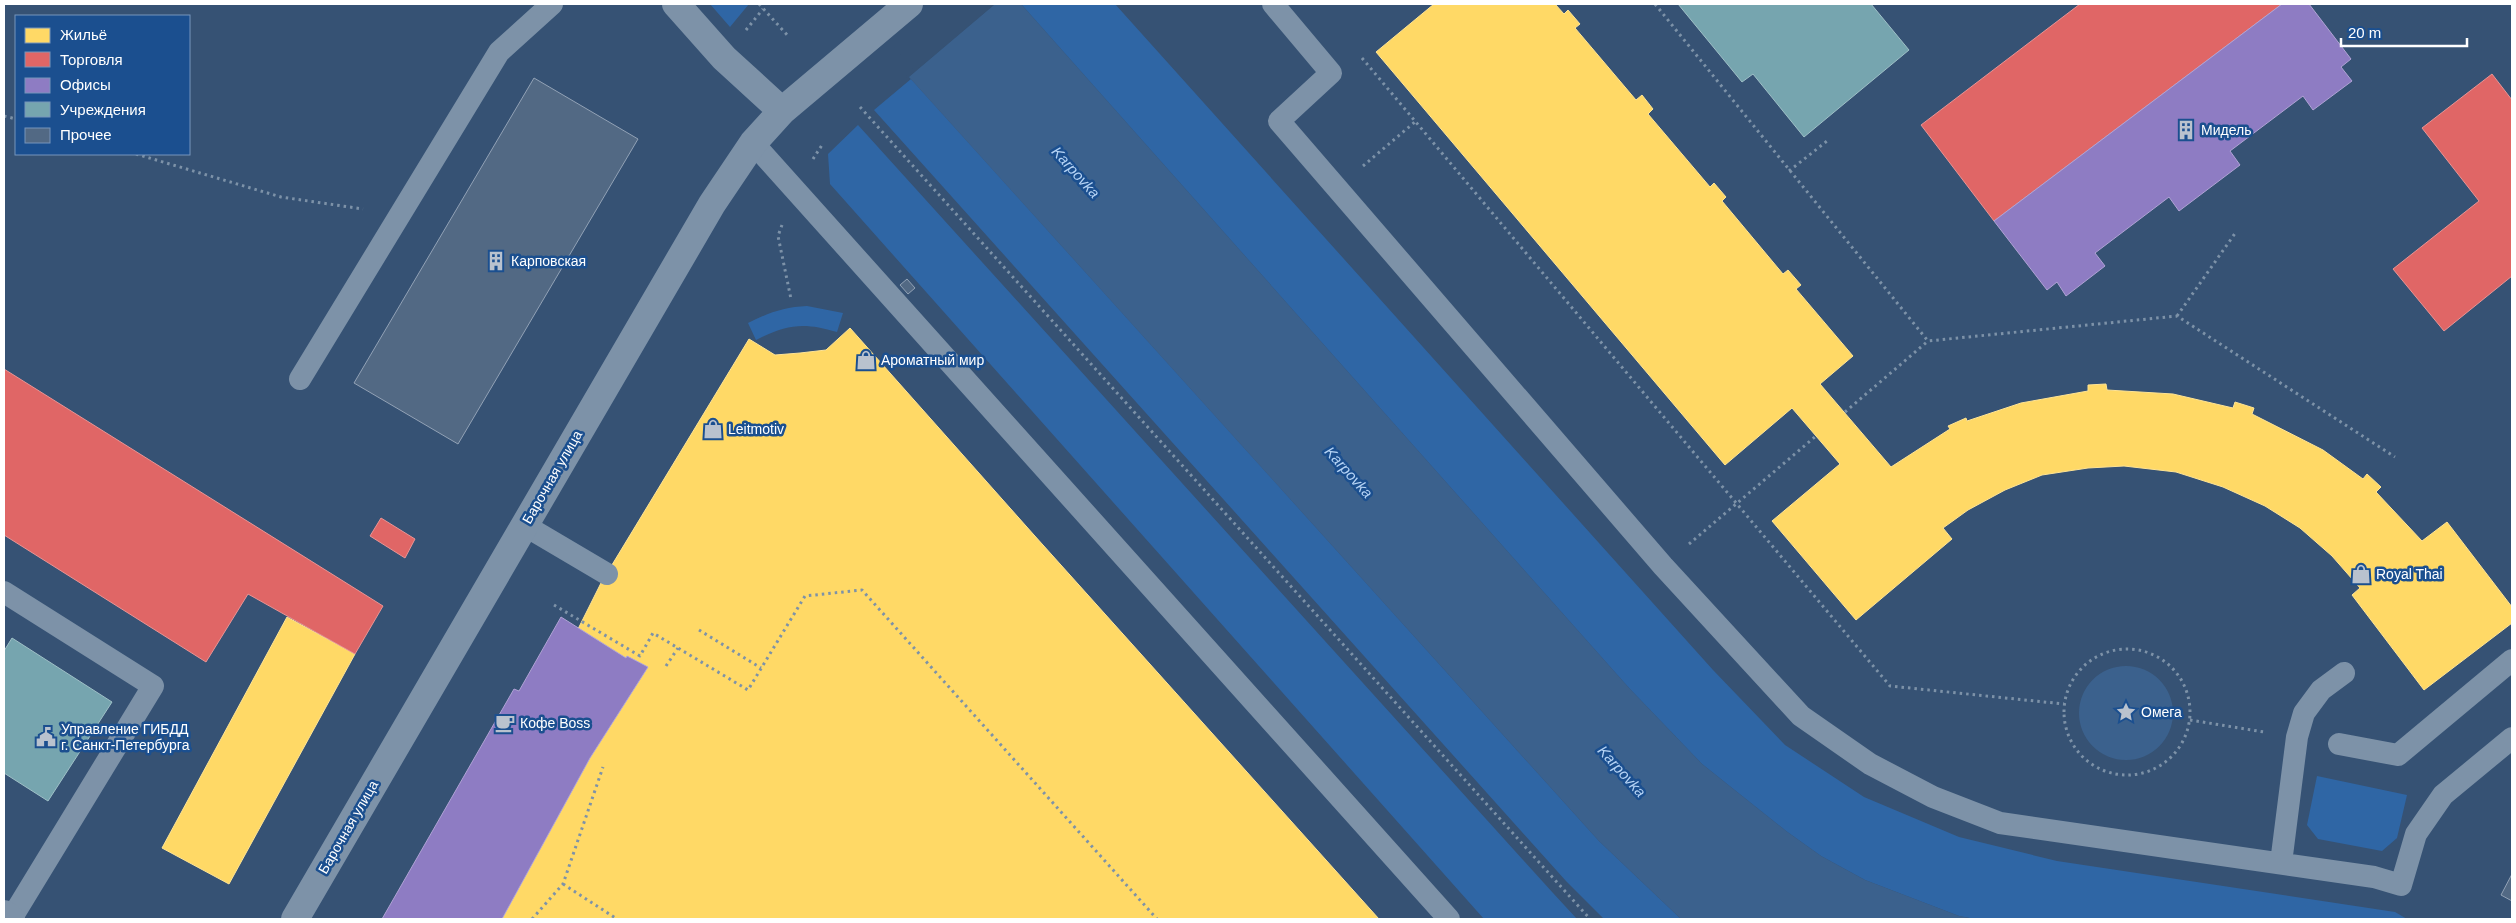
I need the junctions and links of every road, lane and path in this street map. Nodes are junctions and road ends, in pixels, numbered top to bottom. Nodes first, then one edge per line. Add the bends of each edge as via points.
1 (552, 4) edge
2 (676, 4) edge
3 (759, 4) edge
4 (909, 4) edge
5 (1273, 4) edge
6 (1655, 4) edge
7 (789, 37) dead end
8 (1357, 51) dead end
9 (860, 107) dead end
10 (782, 110) junction
11 (1416, 121) junction
12 (1827, 141) dead end
13 (753, 143) junction
14 (139, 155) edge
15 (1789, 171) junction
16 (1337, 188) junction
17 (400, 214) junction
18 (2236, 232) dead end
19 (778, 236) dead end
20 (791, 299) dead end
21 (2177, 316) junction
22 (1928, 341) junction
23 (300, 379) dead end
24 (1844, 412) dead end
25 (1816, 436) dead end
26 (2395, 457) dead end
27 (1737, 503) junction
28 (524, 525) junction
29 (1663, 566) junction
30 (607, 574) dead end
31 (4, 592) edge
32 (554, 605) dead end
33 (699, 630) dead end
34 (678, 648) junction
35 (2512, 660) edge
36 (666, 666) dead end
37 (761, 668) junction
38 (2344, 673) dead end
39 (2064, 704) junction
40 (2512, 738) edge
41 (2339, 744) dead end
42 (603, 767) dead end
43 (2280, 863) junction
44 (563, 884) junction
45 (4, 914) edge
46 (11, 919) edge
47 (295, 919) edge
48 (532, 919) edge
49 (617, 919) edge
50 (1157, 919) edge
51 (1449, 919) edge
52 (1590, 919) edge

1 - 17 lane via 499,52
2 - 10 street via 724,58
3 - 7 path
4 - 10 street, Барочная улица
5 - 16 lane via 1331,73 1279,121
6 - 15 path
8 - 11 path
9 - 52 path
10 - 13 street, Барочная улица
11 - 16 path
11 - 27 path
12 - 15 path
13 - 28 street, Барочная улица via 712,204
13 - 51 lane
14 - 17 path via 281,197
15 - 22 path
16 - 29 lane
17 - 23 lane
18 - 21 path
19 - 20 path
21 - 22 path
21 - 26 path
22 - 24 path
25 - 27 path
27 - 29 path
27 - 39 path via 1890,686
28 - 30 lane
28 - 47 street, Барочная улица
29 - 43 lane via 1800,716 1870,764 1933,797 2000,823
31 - 46 lane via 152,686
32 - 34 path via 640,656 653,633
33 - 37 path
34 - 36 path
34 - 37 path via 748,690
35 - 41 lane via 2398,755
37 - 50 path via 805,596 862,590
38 - 43 lane via 2321,690 2304,713 2297,737
39 - 39 path via 2064,724 2083,759 2100,770 2119,776 2138,775 2158,768 2179,748 2190,720 2190,701 2183,682 2171,666 2154,655 2135,649 2115,650 2096,657 2075,677
40 - 43 lane via 2443,795 2416,834 2402,885 2374,877
42 - 44 path
44 - 48 path
44 - 49 path
45 - 46 street

